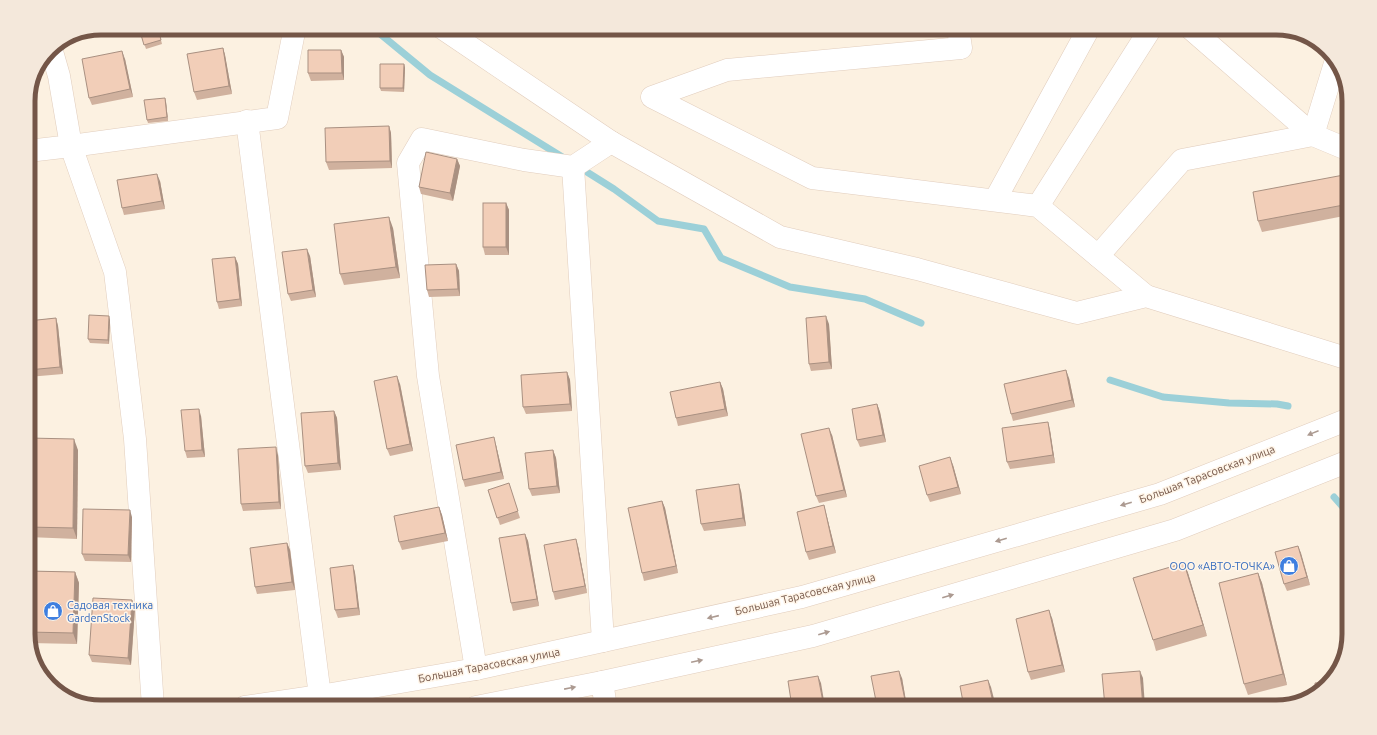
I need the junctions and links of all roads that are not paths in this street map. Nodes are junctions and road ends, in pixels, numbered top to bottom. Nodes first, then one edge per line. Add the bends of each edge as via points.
1 (293, 35) edge
2 (452, 35) edge
3 (959, 35) edge
4 (1085, 35) edge
5 (1147, 35) edge
6 (1198, 35) edge
7 (53, 57) edge
8 (1333, 69) edge
9 (247, 121) junction
10 (1313, 134) junction
11 (612, 142) junction
12 (71, 146) junction
13 (1342, 147) edge
14 (35, 151) edge
15 (573, 167) junction
16 (995, 200) junction
17 (1038, 206) junction
18 (1098, 256) junction
19 (1146, 296) junction
20 (1342, 357) edge
21 (1342, 422) edge
22 (1342, 463) edge
23 (602, 641) junction
24 (476, 669) junction
25 (602, 682) junction
26 (320, 696) junction
27 (153, 700) edge
28 (293, 700) edge
29 (511, 700) edge
30 (605, 700) edge

1 - 9 street via 277,118
2 - 11 street
3 - 16 street via 961,48 727,70 652,97 812,178
4 - 16 street
5 - 17 street
6 - 10 street
7 - 12 street
8 - 10 street
9 - 12 street
9 - 26 street
10 - 13 street
10 - 18 street via 1182,160
11 - 15 street
11 - 19 street via 780,237 917,269 1077,313
12 - 14 street
12 - 27 street via 115,272 135,439
15 - 23 street
15 - 24 street via 524,160 422,139 408,163 428,376
16 - 17 street
17 - 18 street
18 - 19 street
19 - 20 street
21 -> 23 street, Большая Тарасовская улица via 1160,494 802,597
25 -> 22 street via 813,636 1175,530
23 - 24 street, Большая Тарасовская улица
24 - 26 street, Большая Тарасовская улица
29 -> 25 street
25 - 30 street
26 - 28 street, Большая Тарасовская улица

